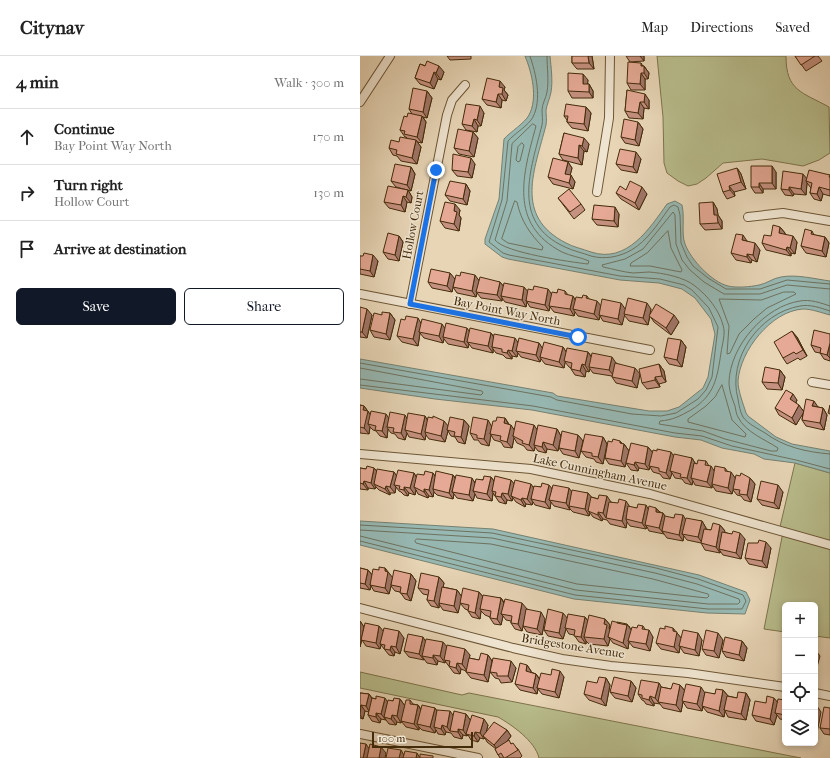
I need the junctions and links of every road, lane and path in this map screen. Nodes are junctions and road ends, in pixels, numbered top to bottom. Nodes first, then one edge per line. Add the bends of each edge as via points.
1 (390, 56) edge
2 (610, 56) edge
3 (465, 84) dead end
4 (360, 102) edge
5 (597, 192) dead end
6 (748, 217) dead end
7 (830, 221) edge
8 (360, 294) edge
9 (410, 304) junction
10 (650, 350) dead end
11 (812, 382) dead end
12 (830, 385) edge
13 (360, 454) edge
14 (830, 545) edge
15 (360, 608) edge
16 (782, 687) edge
17 (818, 694) edge
18 (830, 696) edge
19 (360, 734) edge
20 (478, 758) edge

1 - 4 street
2 - 5 street via 609,118
3 - 9 street, Hollow Court via 452,100 446,115
6 - 7 street via 783,213
8 - 9 street, Bay Point Way North
9 - 10 street, Bay Point Way North
11 - 12 street
13 - 14 street, Lake Cunningham Avenue via 532,469 650,494
15 - 16 street, Bridgestone Avenue via 562,659
17 - 18 street
19 - 20 street

